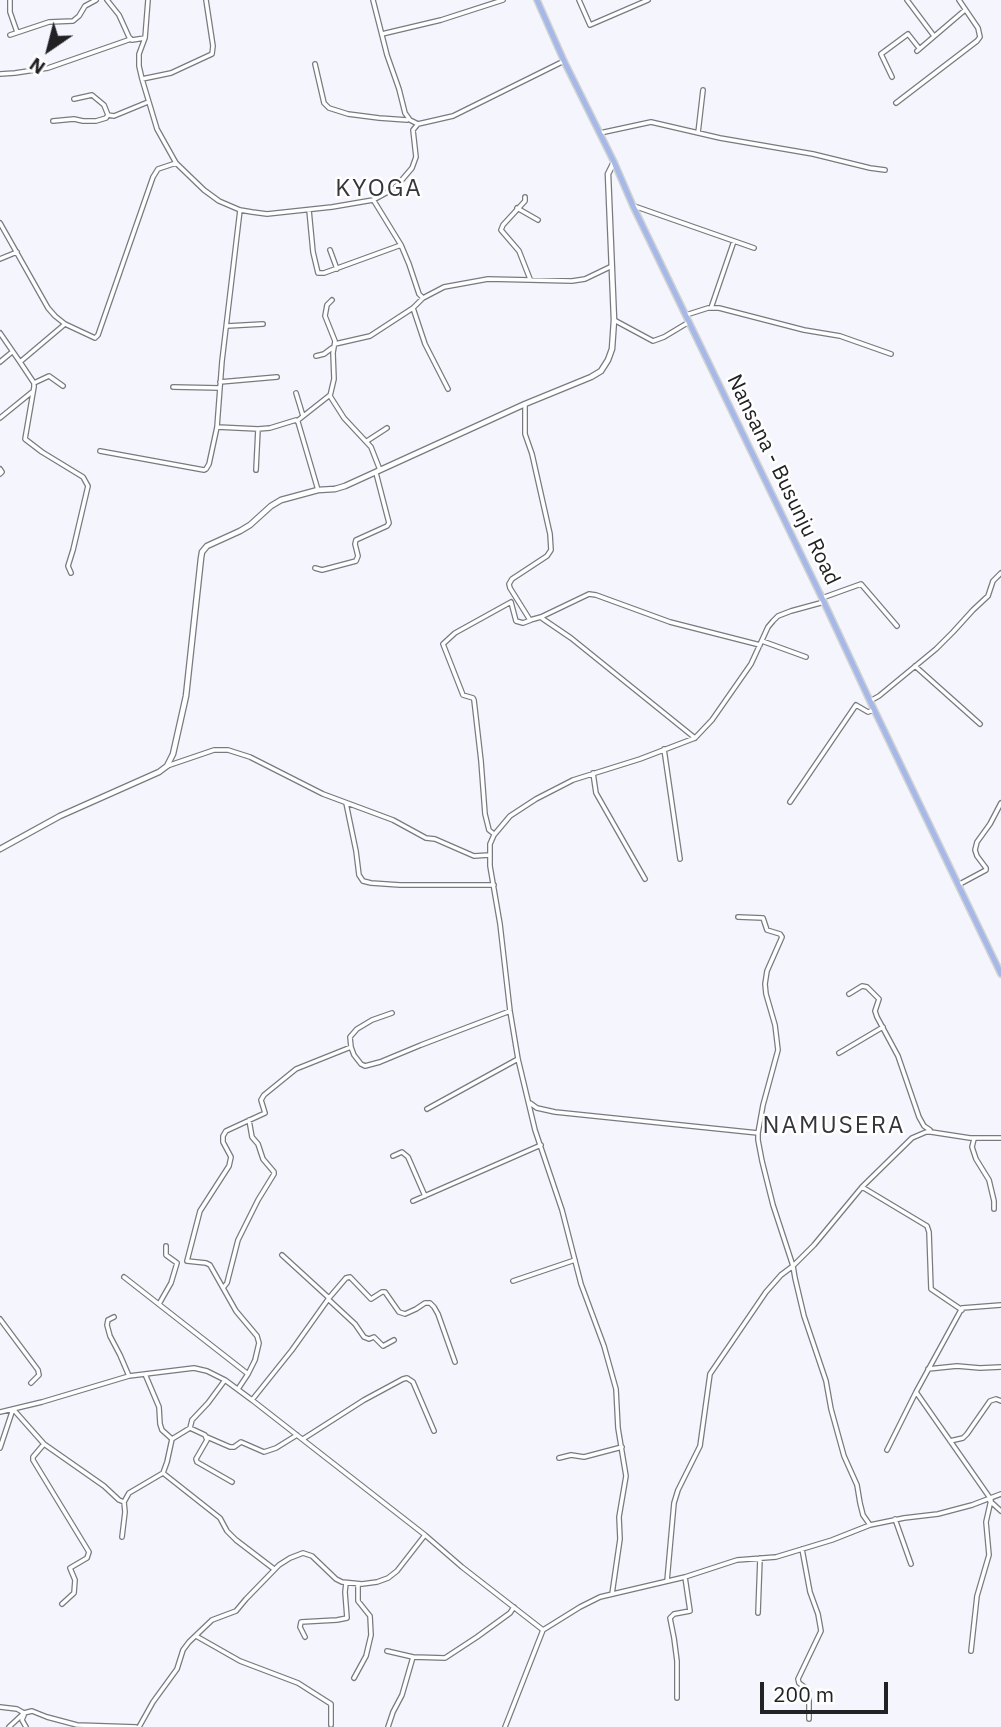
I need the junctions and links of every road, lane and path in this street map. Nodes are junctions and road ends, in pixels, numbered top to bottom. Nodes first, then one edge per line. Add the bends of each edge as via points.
1 (10, 0) edge
2 (96, 0) edge
3 (107, 0) edge
4 (149, 0) edge
5 (206, 0) edge
6 (373, 0) edge
7 (503, 0) edge
8 (537, 0) edge
9 (579, 0) edge
10 (648, 0) edge
11 (907, 0) edge
12 (959, 0) edge
13 (965, 10) junction
14 (17, 32) junction
15 (383, 34) junction
16 (10, 35) dead end
17 (934, 36) junction
18 (145, 38) junction
19 (131, 39) junction
20 (564, 61) junction
21 (315, 64) dead end
22 (0, 74) edge
23 (892, 78) dead end
24 (142, 79) junction
25 (703, 90) dead end
26 (74, 99) dead end
27 (148, 102) junction
28 (896, 103) dead end
29 (108, 115) junction
30 (410, 120) junction
31 (53, 121) dead end
32 (418, 124) junction
33 (598, 133) junction
34 (698, 133) junction
35 (614, 162) junction
36 (176, 163) junction
37 (885, 170) dead end
38 (525, 197) dead end
39 (373, 200) junction
40 (633, 206) junction
41 (517, 208) junction
42 (240, 210) junction
43 (309, 210) junction
44 (538, 220) dead end
45 (0, 223) edge
46 (734, 241) junction
47 (401, 245) junction
48 (754, 248) dead end
49 (330, 250) dead end
50 (16, 252) junction
51 (0, 259) edge
52 (612, 266) junction
53 (337, 269) junction
54 (530, 279) junction
55 (423, 298) junction
56 (332, 300) dead end
57 (413, 308) junction
58 (711, 308) junction
59 (685, 315) junction
60 (614, 320) junction
61 (689, 322) junction
62 (65, 324) junction
63 (264, 324) dead end
64 (227, 326) junction
65 (0, 334) edge
66 (334, 345) junction
67 (12, 351) junction
68 (891, 354) dead end
69 (316, 356) dead end
70 (0, 362) edge
71 (20, 362) junction
72 (277, 377) dead end
73 (33, 383) junction
74 (220, 385) junction
75 (62, 386) dead end
76 (173, 387) dead end
77 (448, 388) dead end
78 (34, 390) junction
79 (296, 393) dead end
80 (330, 395) junction
81 (525, 404) junction
82 (303, 416) junction
83 (0, 418) edge
84 (297, 421) junction
85 (217, 427) junction
86 (387, 428) dead end
87 (258, 429) junction
88 (367, 441) junction
89 (100, 451) dead end
90 (256, 470) dead end
91 (378, 472) junction
92 (318, 490) junction
93 (315, 568) dead end
94 (71, 573) dead end
95 (1001, 573) edge
96 (823, 600) junction
97 (541, 617) junction
98 (531, 620) junction
99 (897, 626) dead end
100 (761, 643) junction
101 (806, 657) dead end
102 (915, 666) junction
103 (870, 701) junction
104 (874, 710) junction
105 (980, 724) dead end
106 (695, 738) junction
107 (664, 749) junction
108 (167, 766) junction
109 (593, 774) junction
110 (346, 802) junction
111 (790, 802) dead end
112 (1001, 803) edge
113 (494, 835) junction
114 (0, 849) edge
115 (489, 855) junction
116 (680, 859) dead end
117 (645, 879) dead end
118 (494, 885) junction
119 (958, 885) junction
120 (738, 917) dead end
121 (1001, 974) edge
122 (849, 994) dead end
123 (510, 1011) junction
124 (393, 1013) dead end
125 (883, 1027) junction
126 (351, 1047) junction
127 (839, 1053) dead end
128 (518, 1059) junction
129 (529, 1102) junction
130 (426, 1109) dead end
131 (248, 1120) junction
132 (931, 1132) junction
133 (758, 1133) junction
134 (1001, 1138) edge
135 (974, 1139) junction
136 (541, 1145) junction
137 (393, 1156) dead end
138 (862, 1188) junction
139 (425, 1196) junction
140 (413, 1201) dead end
141 (994, 1209) dead end
142 (166, 1246) dead end
143 (282, 1255) dead end
144 (575, 1260) junction
145 (187, 1261) junction
146 (177, 1263) junction
147 (793, 1266) junction
148 (124, 1277) dead end
149 (513, 1281) dead end
150 (223, 1288) junction
151 (329, 1299) junction
152 (159, 1304) junction
153 (1001, 1305) edge
154 (962, 1310) junction
155 (114, 1317) dead end
156 (0, 1319) edge
157 (394, 1340) dead end
158 (455, 1362) dead end
159 (1001, 1367) edge
160 (928, 1369) junction
161 (145, 1374) junction
162 (248, 1374) junction
163 (129, 1376) junction
164 (225, 1380) junction
165 (31, 1383) dead end
166 (238, 1389) junction
167 (916, 1392) junction
168 (252, 1400) junction
169 (1001, 1401) edge
170 (13, 1409) junction
171 (0, 1412) edge
172 (190, 1428) junction
173 (434, 1432) dead end
174 (297, 1435) junction
175 (207, 1437) junction
176 (173, 1439) junction
177 (303, 1439) junction
178 (950, 1441) junction
179 (44, 1444) junction
180 (622, 1447) junction
181 (0, 1448) edge
182 (887, 1450) dead end
183 (559, 1458) dead end
184 (163, 1473) junction
185 (232, 1482) dead end
186 (1001, 1494) edge
187 (991, 1499) junction
188 (124, 1502) junction
189 (1001, 1511) edge
190 (895, 1519) junction
191 (870, 1525) junction
192 (425, 1535) junction
193 (122, 1537) dead end
194 (802, 1549) junction
195 (760, 1558) junction
196 (911, 1564) dead end
197 (274, 1569) junction
198 (685, 1577) junction
199 (667, 1581) junction
200 (346, 1583) junction
201 (358, 1584) junction
202 (612, 1594) junction
203 (62, 1604) dead end
204 (514, 1607) junction
205 (758, 1613) dead end
206 (543, 1630) junction
207 (196, 1636) junction
208 (305, 1637) dead end
209 (387, 1651) dead end
210 (971, 1651) dead end
211 (414, 1657) junction
212 (354, 1678) dead end
213 (677, 1699) dead end
214 (0, 1707) edge
215 (24, 1713) junction
216 (809, 1719) dead end
217 (331, 1725) dead end
218 (9, 1727) edge
219 (26, 1727) edge
220 (137, 1727) edge
221 (388, 1727) edge
222 (505, 1727) edge

1 - 14 street
2 - 14 street via 73,21 49,22
3 - 19 street
4 - 18 street
5 - 24 street via 212,54 172,73
6 - 15 street
7 - 15 street
8 - 20 main road, Nansana - Busunju Road
9 - 10 street via 590,25
11 - 17 street
12 - 13 street
13 - 17 street
13 - 28 street via 980,37
14 - 16 street
15 - 30 street
17 - 23 street via 918,50 908,34 881,54
18 - 19 street
18 - 24 street via 139,54
19 - 22 street via 48,68
20 - 32 street via 453,116
20 - 33 main road, Nansana - Busunju Road
21 - 30 street via 328,108
24 - 27 street
25 - 34 street
26 - 29 street via 96,97
27 - 29 street
27 - 36 street via 157,130
29 - 31 street via 96,121
30 - 32 street
32 - 39 street via 413,130 416,157 412,168 395,188
33 - 34 street via 651,122
33 - 35 main road, Nansana - Busunju Road
34 - 37 street
35 - 40 main road, Nansana - Busunju Road
35 - 52 street via 608,174
36 - 42 street via 204,190
36 - 62 street via 158,169 153,177 98,335 95,338
38 - 41 street
39 - 43 street
39 - 47 street
40 - 46 street
40 - 59 main road, Nansana - Busunju Road
41 - 44 street
41 - 54 street via 501,230 519,251
42 - 43 street via 267,214
42 - 64 street
43 - 53 street via 318,273
45 - 50 street
46 - 48 street
46 - 58 street
47 - 53 street
47 - 55 street
49 - 53 street
50 - 51 street
50 - 62 street via 48,307
52 - 54 street via 585,279
52 - 60 street
54 - 55 street via 488,279 444,288
55 - 57 street
56 - 66 street via 325,316
57 - 66 street via 370,336
57 - 77 street
58 - 59 street
58 - 68 street via 840,336
59 - 61 main road, Nansana - Busunju Road
60 - 61 street via 653,341
60 - 81 street via 612,349 601,371
61 - 96 main road, Nansana - Busunju Road
62 - 71 street
63 - 64 street
64 - 74 street
65 - 67 street
66 - 69 street
66 - 80 street
67 - 70 street
67 - 71 street
71 - 73 street
72 - 74 street
73 - 75 street via 51,376
73 - 78 street
74 - 76 street
74 - 85 street
78 - 83 street
78 - 94 street via 25,439 83,477 88,486 68,566
79 - 82 street
80 - 82 street
80 - 88 street via 344,418
81 - 91 street
81 - 98 street via 525,434 551,550 509,584
82 - 84 street
84 - 87 street
84 - 92 street
85 - 87 street
85 - 89 street via 204,470
86 - 88 street
87 - 90 street
88 - 91 street
91 - 92 street via 335,489
91 - 93 street via 388,524 356,540 356,561
92 - 108 street via 281,500 250,525 204,548 186,696
95 - 102 street via 988,597
96 - 99 street via 861,584
96 - 100 street via 778,616
96 - 103 main road, Nansana - Busunju Road
97 - 98 street
97 - 100 street via 589,594 670,622
97 - 106 street
98 - 113 street via 516,621 511,602 443,644 463,695 474,700 485,814
100 - 101 street
100 - 106 street via 751,664
102 - 103 street
102 - 105 street
103 - 104 main road, Nansana - Busunju Road
104 - 111 street via 868,712 856,705
104 - 119 main road, Nansana - Busunju Road
106 - 107 street
107 - 109 street
107 - 116 street
108 - 110 street via 223,749
108 - 114 street
109 - 113 street via 536,799 510,816
109 - 117 street via 596,793
110 - 115 street via 474,856
110 - 118 street via 363,881
112 - 119 street via 975,850 986,870
113 - 115 street
115 - 118 street
118 - 123 street
119 - 121 main road, Nansana - Busunju Road
120 - 133 street via 763,918 767,930 782,937 766,979 778,1050
122 - 125 street via 867,987 878,999 876,1011
123 - 126 street via 370,1065 361,1064
123 - 128 street
124 - 126 street via 357,1030 350,1037
125 - 127 street
125 - 132 street via 919,1117
126 - 131 street via 296,1069 264,1095 265,1113
128 - 129 street
128 - 130 street
129 - 133 street via 555,1112
129 - 136 street
131 - 145 street via 223,1136 231,1157 229,1166 200,1212
131 - 150 street via 252,1137 274,1174 238,1240
132 - 135 street
132 - 138 street via 912,1138
133 - 147 street via 773,1205
134 - 135 street
135 - 141 street via 972,1147 989,1181
136 - 139 street
136 - 144 street
137 - 139 street via 402,1152 408,1157
138 - 147 street
138 - 154 street via 927,1226 931,1289
139 - 140 street
142 - 146 street via 166,1255
143 - 151 street
144 - 149 street
144 - 180 street via 616,1389
145 - 146 street
145 - 150 street via 210,1265
146 - 152 street
147 - 191 street via 842,1449
147 - 199 street via 766,1293 710,1374 700,1446 674,1503
148 - 152 street
150 - 162 street via 257,1336 258,1349
151 - 157 street via 364,1337 374,1337 383,1346
151 - 158 street via 343,1279 350,1278 371,1299 385,1292 405,1314 430,1303
151 - 168 street
152 - 162 street
153 - 154 street
154 - 160 street
155 - 163 street via 107,1325
156 - 165 street via 38,1370
159 - 160 street
160 - 167 street
161 - 163 street
161 - 164 street via 194,1368
161 - 176 street via 159,1407 162,1430
162 - 166 street
163 - 170 street
164 - 166 street
164 - 172 street
166 - 168 street
167 - 178 street
167 - 182 street
168 - 174 street
169 - 178 street via 993,1399 963,1438
170 - 171 street
170 - 179 street
170 - 181 street
172 - 175 street
172 - 176 street
173 - 177 street via 413,1382 403,1378
174 - 175 street via 264,1452 241,1441 230,1447
174 - 177 street
175 - 185 street via 197,1462
176 - 184 street
177 - 192 street
178 - 187 street
179 - 188 street
179 - 203 street via 33,1460 89,1552 70,1568 74,1593
180 - 183 street
180 - 202 street via 626,1476
184 - 188 street via 129,1493
184 - 197 street via 220,1518 231,1537
186 - 187 street
187 - 189 street
187 - 190 street via 938,1514
187 - 210 street via 986,1522 989,1555 977,1596
188 - 193 street
190 - 191 street
190 - 196 street
191 - 194 street
192 - 201 street via 393,1575
192 - 204 street
194 - 195 street
194 - 216 street via 821,1632 798,1679 809,1692
195 - 198 street via 737,1559
195 - 205 street
197 - 200 street via 303,1553
197 - 207 street via 236,1611 212,1620
198 - 199 street
198 - 213 street via 690,1611 670,1618
199 - 202 street
200 - 201 street
200 - 208 street via 348,1618 301,1622
201 - 212 street via 358,1601 370,1616 371,1634
202 - 206 street
204 - 206 street
204 - 211 street via 445,1658
206 - 222 street
207 - 217 street via 240,1661 298,1683 331,1704
207 - 220 street
209 - 211 street
211 - 221 street
214 - 215 street
215 - 218 street
215 - 219 street
215 - 220 street via 32,1711 77,1725

